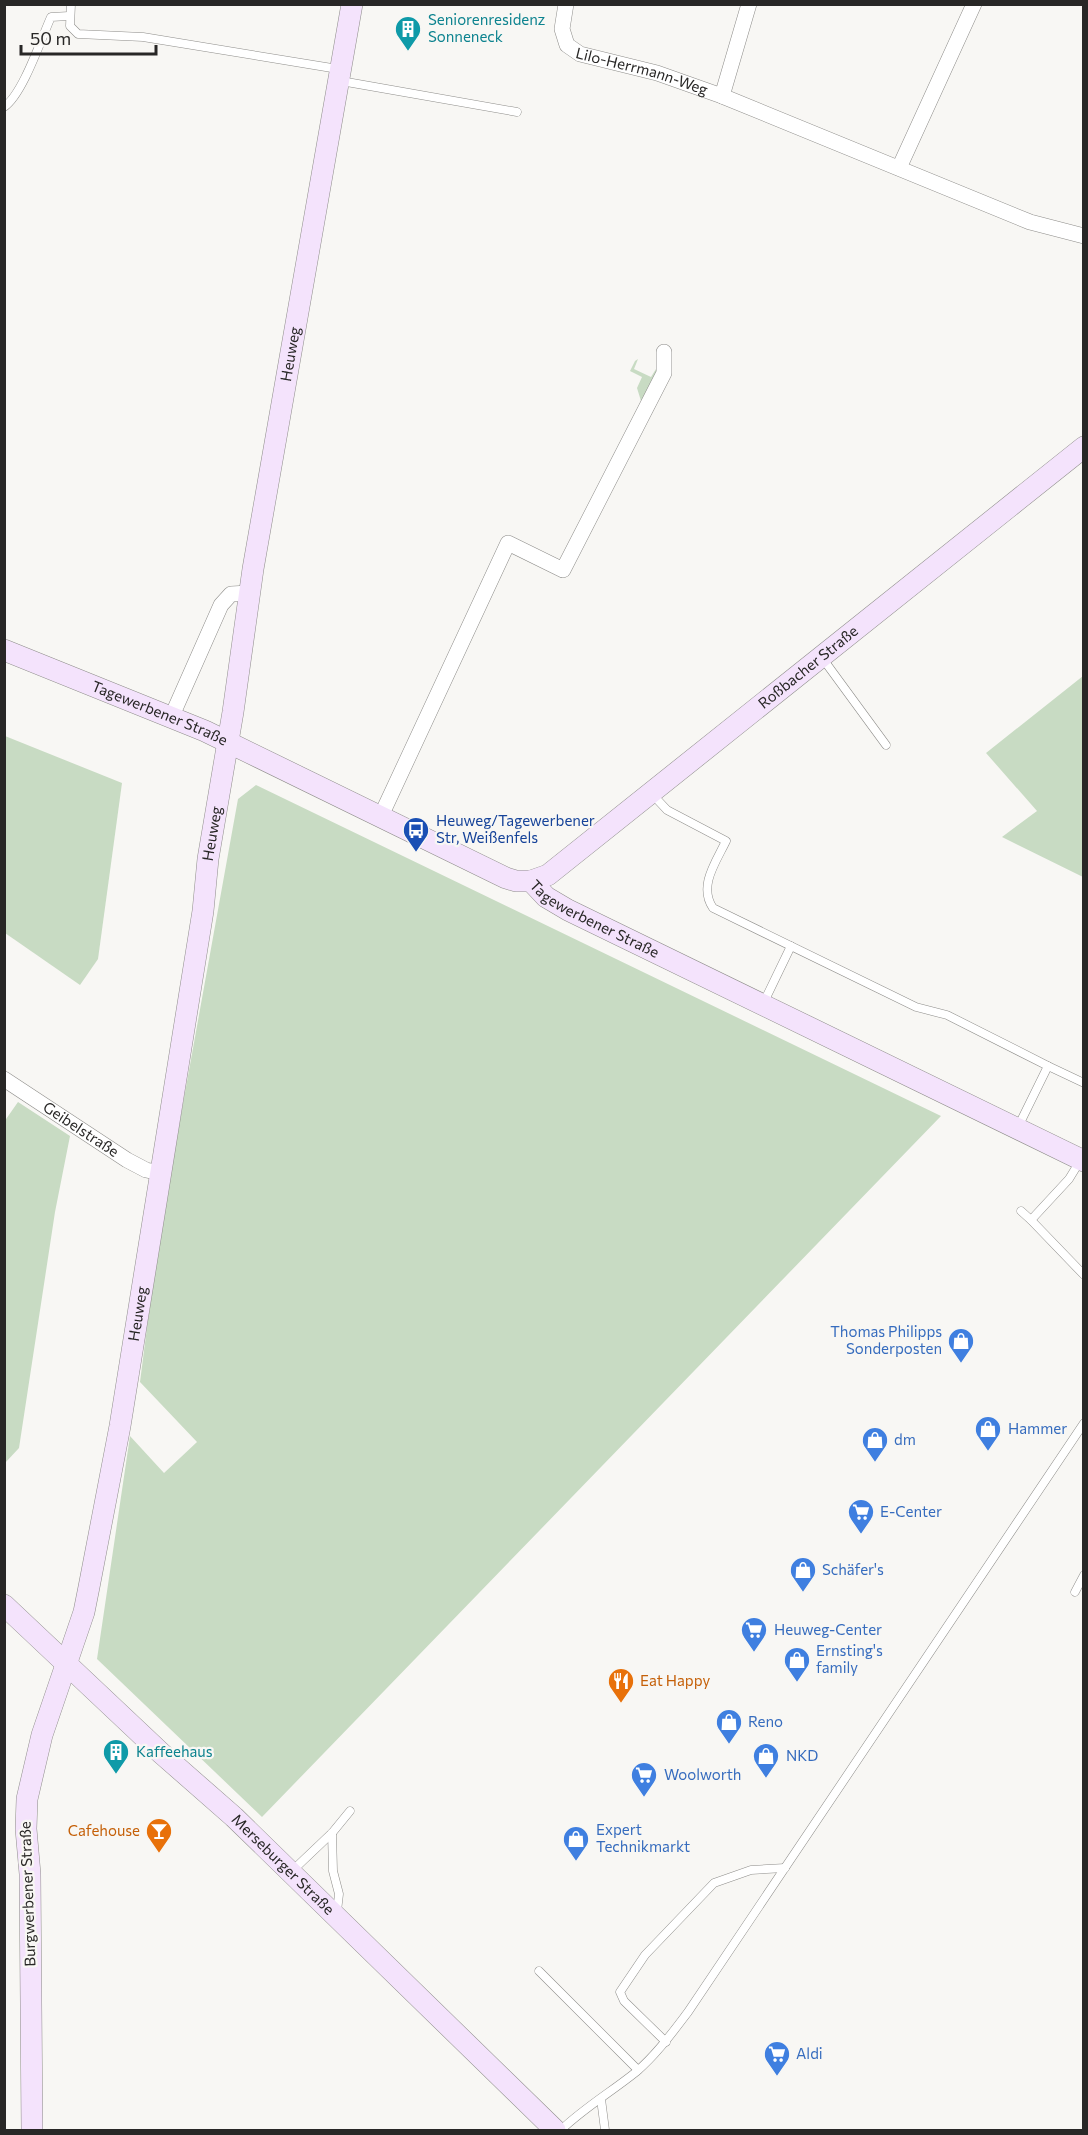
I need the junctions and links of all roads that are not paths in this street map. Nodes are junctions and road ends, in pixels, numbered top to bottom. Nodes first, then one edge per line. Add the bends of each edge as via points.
1 (70, 4) edge
2 (352, 4) edge
3 (566, 4) edge
4 (749, 4) edge
5 (974, 4) edge
6 (69, 15) junction
7 (340, 75) junction
8 (722, 96) junction
9 (4, 107) edge
10 (517, 112) dead end
11 (899, 168) junction
12 (1083, 236) edge
13 (664, 352) dead end
14 (1083, 447) edge
15 (249, 593) junction
16 (4, 650) edge
17 (822, 657) junction
18 (171, 718) junction
19 (228, 742) junction
20 (886, 745) dead end
21 (651, 792) junction
22 (380, 818) junction
23 (531, 881) junction
24 (791, 946) junction
25 (762, 1005) junction
26 (1048, 1066) junction
27 (4, 1078) edge
28 (1083, 1083) edge
29 (1017, 1129) junction
30 (1082, 1161) edge
31 (161, 1173) junction
32 (1021, 1210) dead end
33 (1031, 1220) junction
34 (1083, 1275) edge
35 (1083, 1423) edge
36 (1083, 1575) edge
37 (1075, 1592) dead end
38 (4, 1605) edge
39 (66, 1663) junction
40 (350, 1811) dead end
41 (332, 1833) junction
42 (785, 1868) junction
43 (291, 1872) junction
44 (336, 1916) junction
45 (539, 1971) dead end
46 (666, 2042) junction
47 (638, 2070) junction
48 (601, 2099) junction
49 (32, 2130) edge
50 (555, 2130) edge
51 (561, 2130) edge
52 (605, 2130) edge

1 - 6 lane
2 - 7 street, Heuweg
3 - 8 street, Lilo-Herrmann-Weg via 562,29 567,45 580,54 657,73
4 - 8 street, Lilo-Herrmann-Weg
5 - 11 street
6 - 7 lane via 70,26 78,34 143,37
6 - 9 lane via 51,17 22,83
7 - 10 lane
7 - 15 street, Heuweg
8 - 11 street, Lilo-Herrmann-Weg
11 - 12 street, Lilo-Herrmann-Weg via 1030,222
13 - 22 street via 664,373 563,570 508,543
14 - 17 street, Roßbacher Straße
15 - 18 street via 231,594 221,605
15 - 19 street, Heuweg
16 - 18 street, Tagewerbener Straße
17 - 20 lane
17 - 21 street, Roßbacher Straße
18 - 19 street, Tagewerbener Straße
19 - 22 street, Tagewerbener Straße
19 - 31 street, Heuweg
21 - 23 street, Roßbacher Straße via 548,875
21 - 24 lane via 667,810 726,841 707,880 708,900 713,908
22 - 23 street, Tagewerbener Straße via 506,878
23 - 25 street, Tagewerbener Straße via 546,897 568,910
24 - 25 lane
24 - 26 lane via 916,1007 947,1015
25 - 29 street, Tagewerbener Straße
26 - 28 lane
26 - 29 lane
27 - 31 street, Geibelstraße via 127,1160
29 - 30 street, Tagewerbener Straße
30 - 33 lane
31 - 39 street, Heuweg via 109,1489 85,1609
32 - 33 lane
33 - 34 lane
35 - 42 lane
36 - 37 lane
38 - 39 street, Merseburger Straße
39 - 43 street, Merseburger Straße
39 - 49 street, Burgwerbener Straße via 42,1735 27,1798
40 - 41 lane
41 - 43 lane
41 - 44 lane via 333,1871 339,1894
42 - 46 lane
42 - 46 lane via 751,1870 714,1883 645,1955 620,1992 624,2001
43 - 44 street, Merseburger Straße
44 - 50 street, Merseburger Straße
45 - 47 lane
46 - 47 lane
47 - 48 lane
48 - 51 lane
48 - 52 lane

